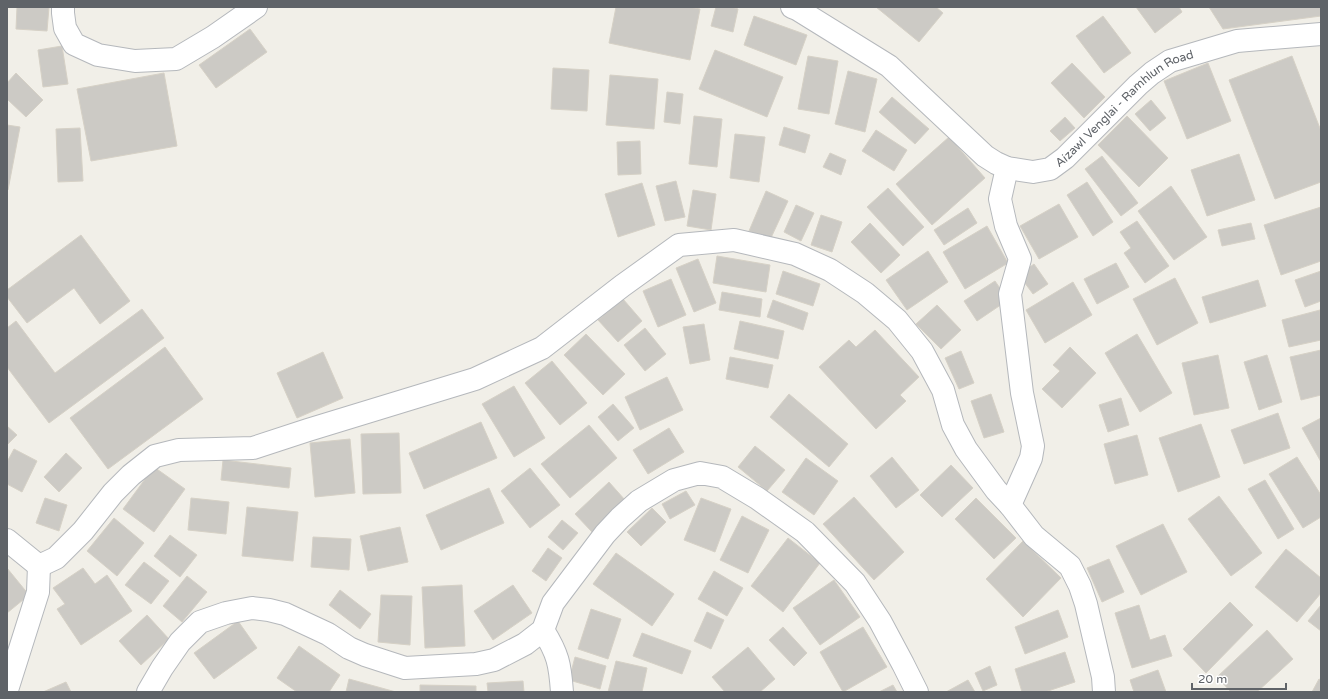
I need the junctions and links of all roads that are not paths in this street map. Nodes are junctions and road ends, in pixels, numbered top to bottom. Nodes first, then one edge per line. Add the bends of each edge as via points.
1 (64, 7) edge
2 (256, 7) edge
3 (792, 7) edge
4 (1321, 34) edge
5 (1007, 168) junction
6 (1010, 505) junction
7 (7, 540) edge
8 (40, 566) junction
9 (544, 630) junction
10 (7, 690) edge
11 (148, 692) edge
12 (562, 692) edge
13 (917, 692) edge
14 (1104, 692) edge

1 - 2 street via 62,13 65,28 74,44 98,54 135,61 176,59
3 - 5 street, Aizawl Venglai - Ramhlun Road via 889,66 985,156
4 - 5 street, Aizawl Venglai - Ramhlun Road via 1237,41 1170,61 1138,85 1065,158 1050,169 1033,172
5 - 6 street via 1000,199 1006,226 1020,259 1010,294 1022,394 1033,446 1031,458
6 - 8 street via 966,449 953,425 944,390 922,351 897,320 865,293 830,270 795,254 734,240 679,245 542,348 475,379 253,448 180,450 154,456 113,493 83,531 56,558
6 - 14 street via 1034,536 1070,566 1086,604 1103,677
7 - 8 street
8 - 10 street via 38,592
9 - 11 street via 525,644 494,660 476,664 404,668 349,648 328,634 285,614 252,608 200,622 180,642
9 - 12 street via 559,660
9 - 13 street via 554,604 605,534 620,518 639,501 674,480 700,473 722,477 805,532 855,583 880,621

